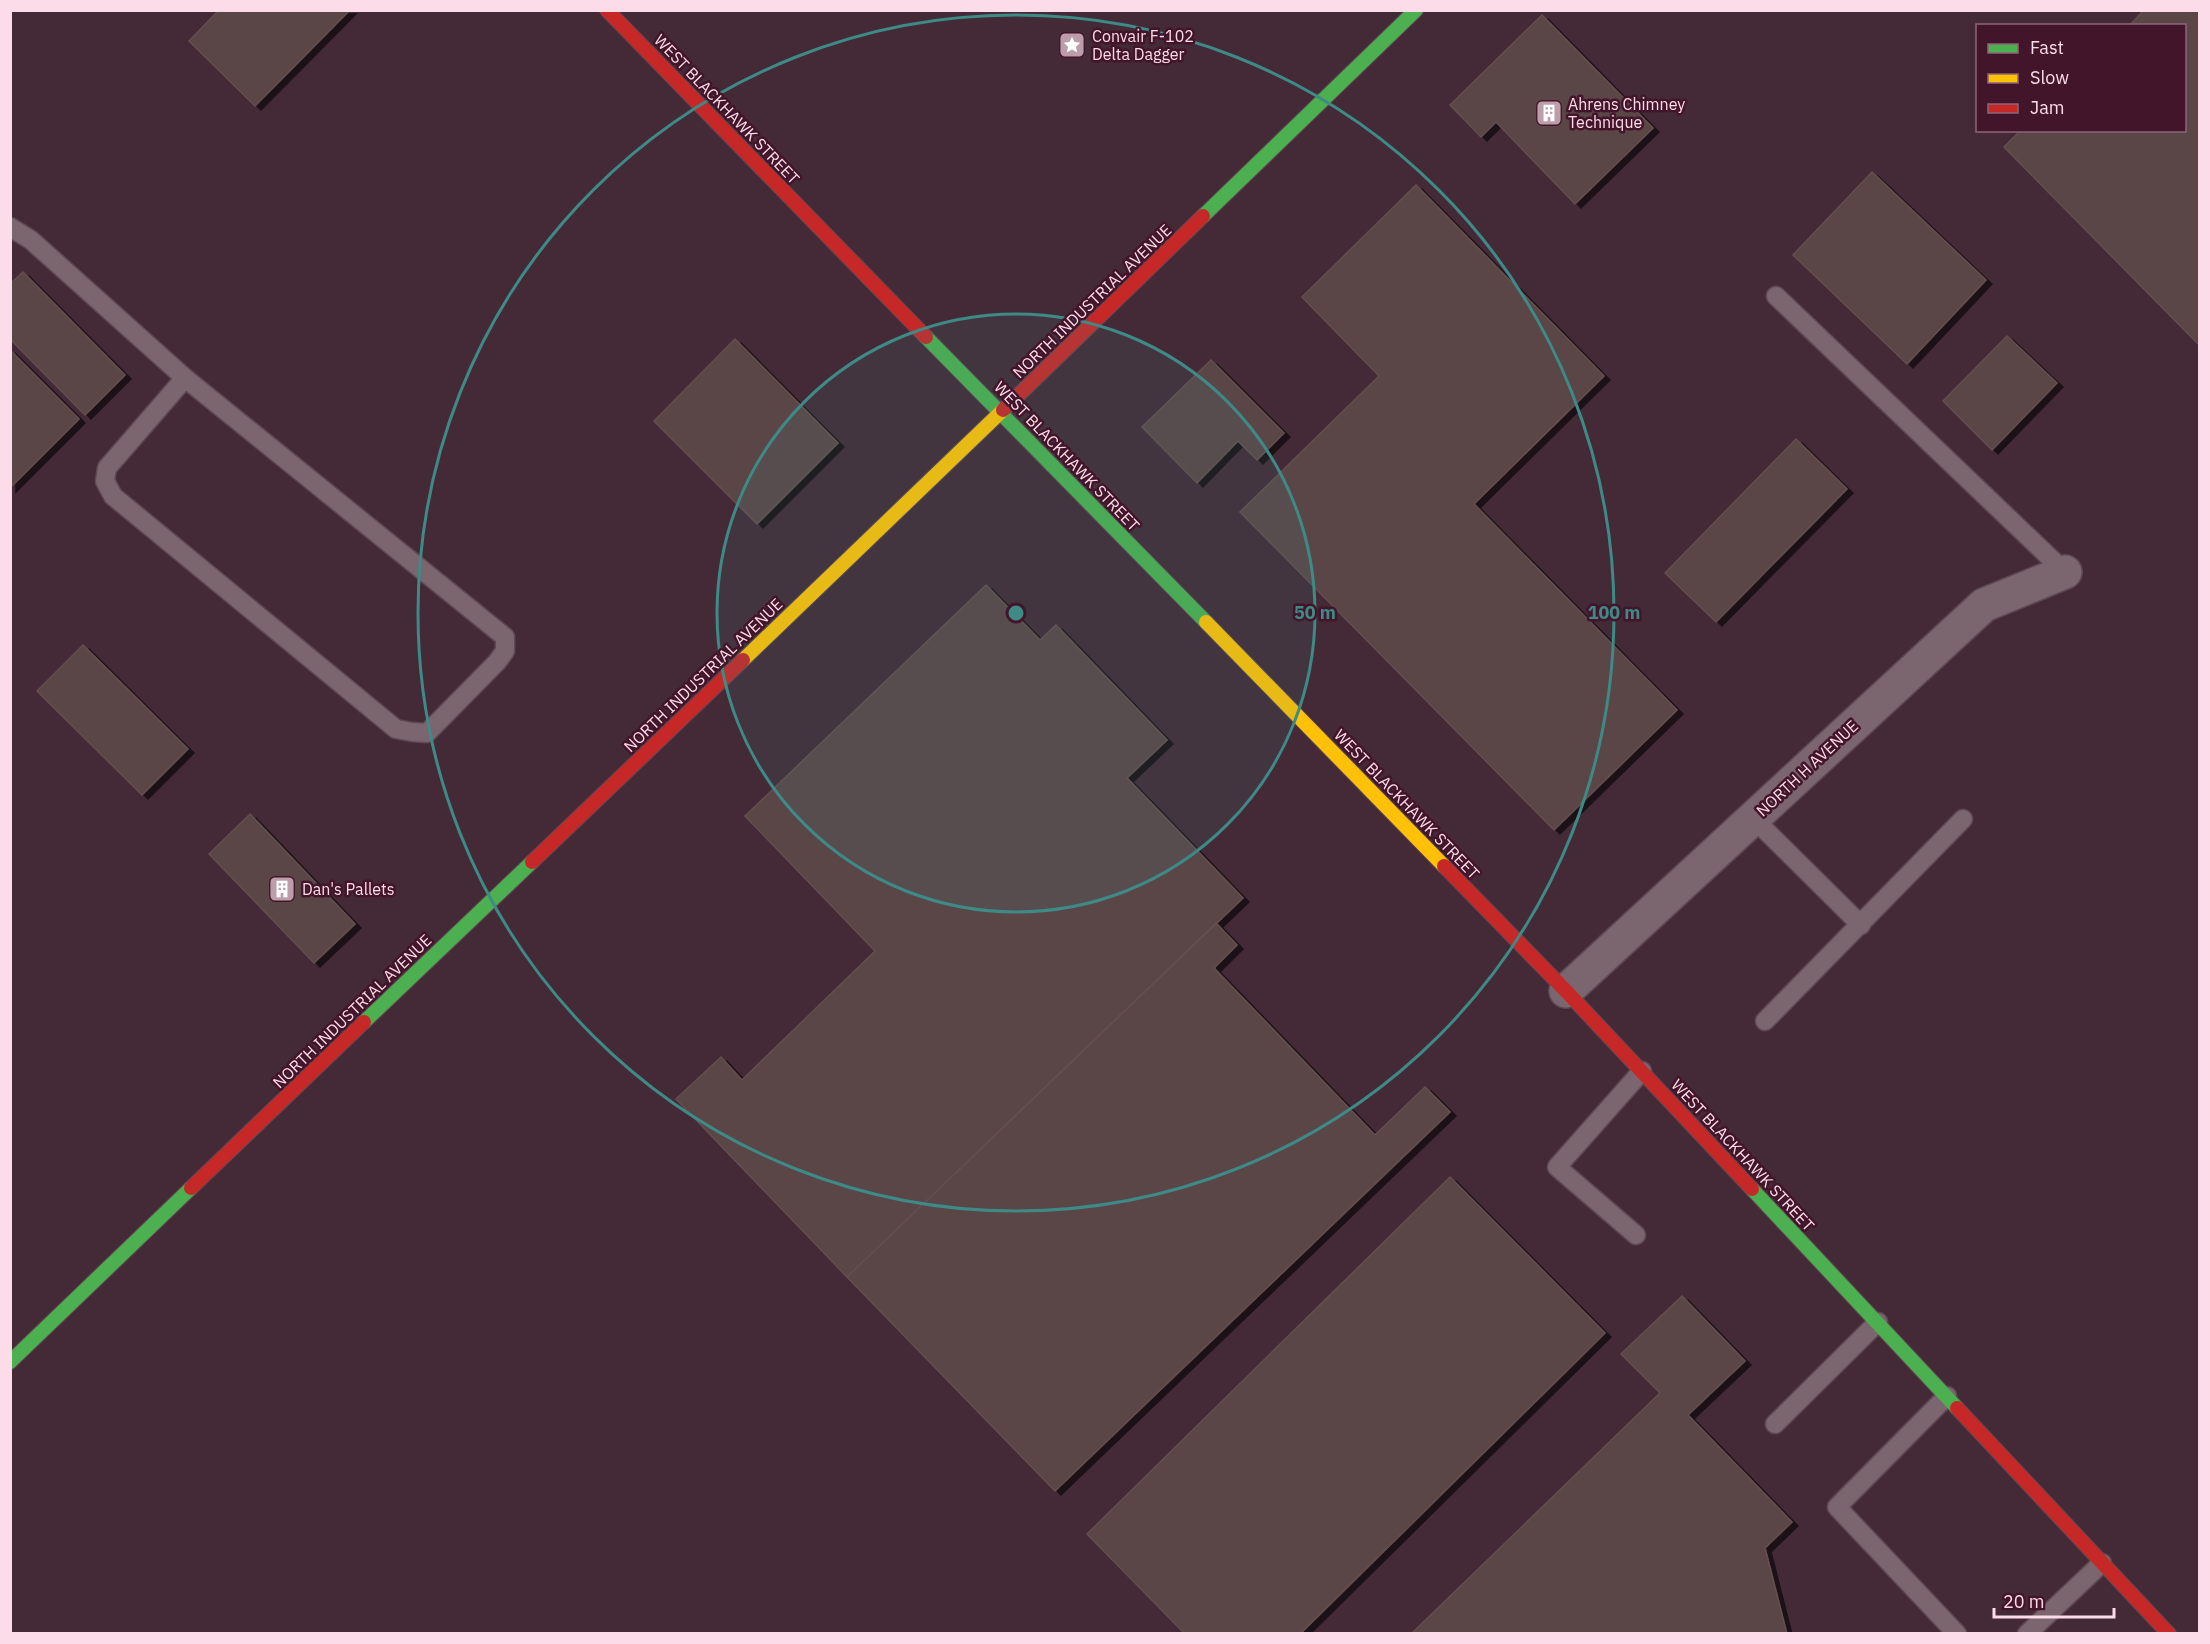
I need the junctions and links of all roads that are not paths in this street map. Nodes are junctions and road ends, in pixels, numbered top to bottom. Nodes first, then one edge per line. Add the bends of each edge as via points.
1 (607, 10) edge
2 (1416, 10) edge
3 (10, 227) edge
4 (1776, 296) dead end
5 (185, 378) junction
6 (1001, 412) junction
7 (2065, 572) joint
8 (1753, 818) junction
9 (1963, 819) dead end
10 (1861, 925) junction
11 (1566, 991) junction
12 (1765, 1021) dead end
13 (1642, 1071) junction
14 (1636, 1235) dead end
15 (1878, 1322) junction
16 (10, 1362) edge
17 (1947, 1396) junction
18 (1775, 1424) dead end
19 (2102, 1563) junction
20 (1957, 1634) edge
21 (2027, 1634) edge
22 (2169, 1634) edge

1 - 6 street, WEST BLACKHAWK STREET
2 - 6 street, NORTH INDUSTRIAL AVENUE
3 - 5 lane via 31,240
4 - 7 lane
5 - 5 lane via 107,468 105,481 113,496 396,729 427,733 497,662 506,651 505,638
6 - 11 street, WEST BLACKHAWK STREET
6 - 16 street, NORTH INDUSTRIAL AVENUE
7 - 8 street, NORTH H AVENUE via 1984,605
8 - 10 lane
8 - 11 street, NORTH H AVENUE
9 - 10 lane
10 - 12 lane
11 - 13 street, WEST BLACKHAWK STREET
13 - 14 lane via 1557,1167
13 - 15 street, WEST BLACKHAWK STREET
15 - 17 street, WEST BLACKHAWK STREET
15 - 18 lane
17 - 19 street, WEST BLACKHAWK STREET
17 - 20 lane via 1837,1507
19 - 21 lane
19 - 22 street, WEST BLACKHAWK STREET

